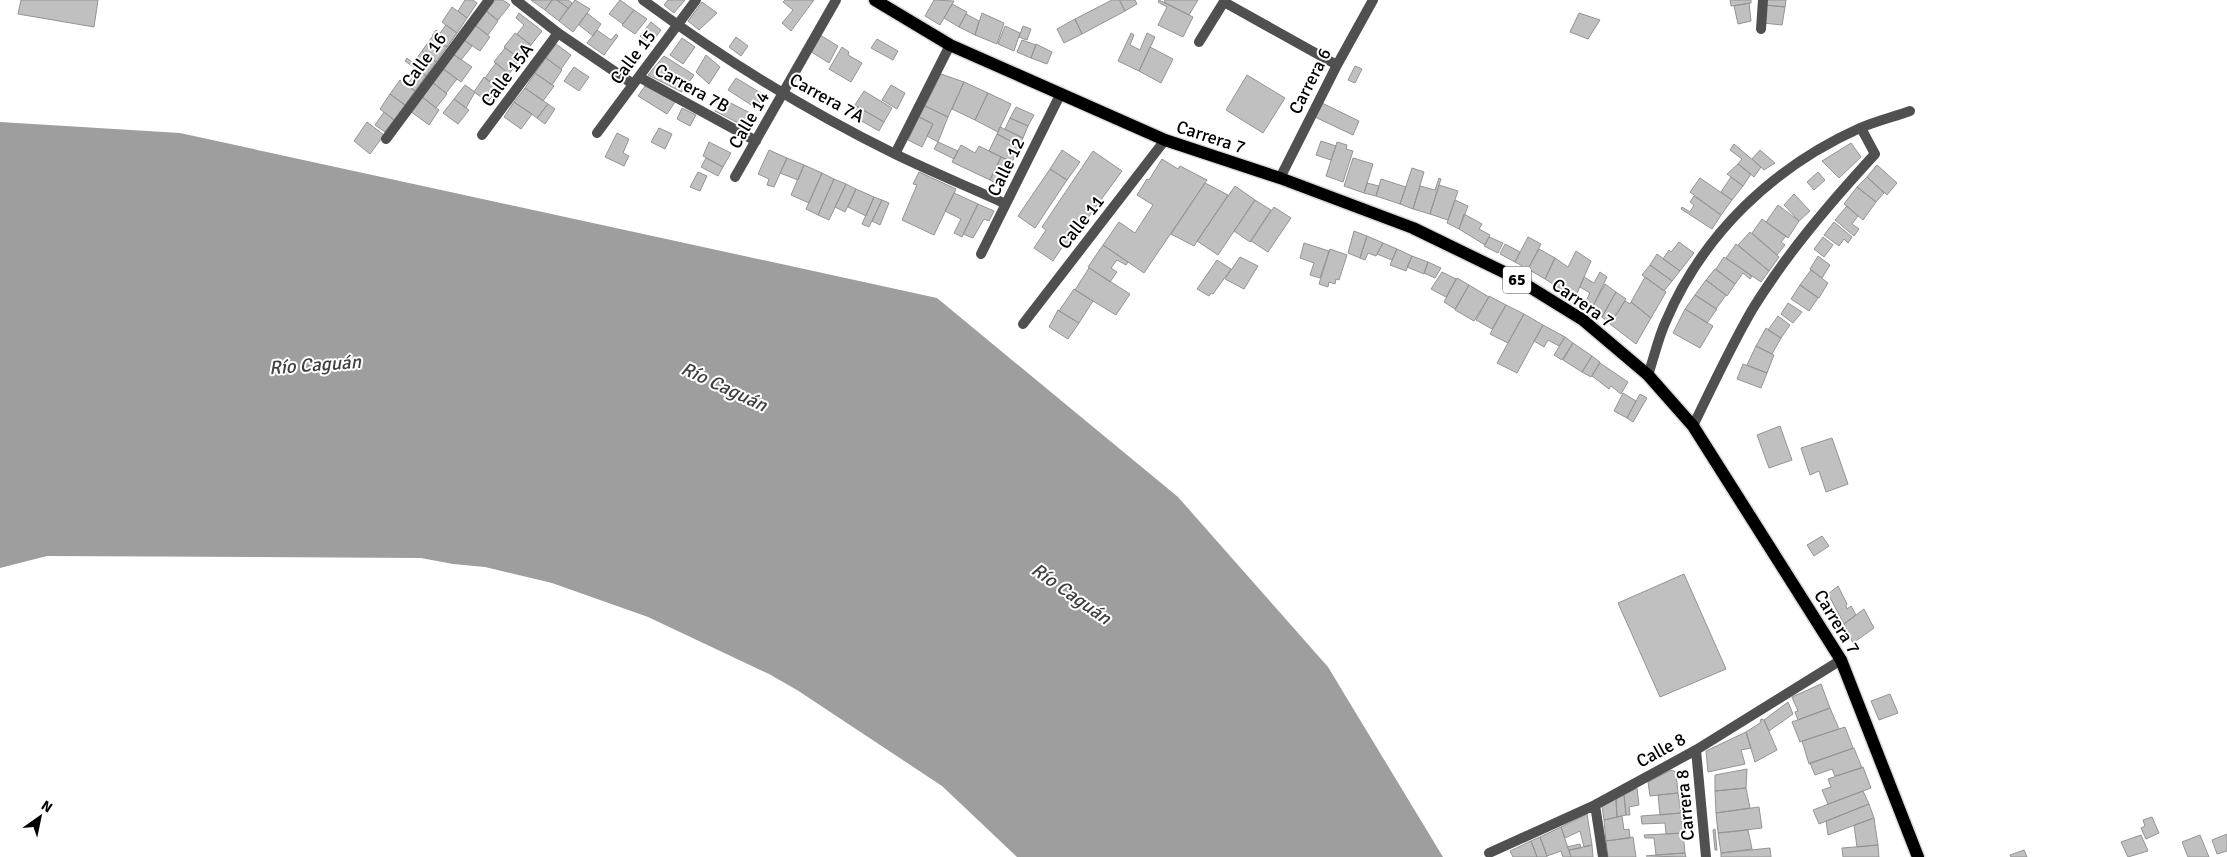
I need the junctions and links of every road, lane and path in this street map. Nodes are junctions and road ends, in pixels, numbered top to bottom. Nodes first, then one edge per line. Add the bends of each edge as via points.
1 (489, 0) edge
2 (643, 0) edge
3 (696, 0) edge
4 (836, 0) edge
5 (875, 0) edge
6 (1373, 0) edge
7 (1763, 0) edge
8 (1224, 1) edge
9 (521, 2) edge
10 (677, 25) junction
11 (1761, 29) dead end
12 (558, 33) junction
13 (1199, 42) dead end
14 (950, 45) junction
15 (1337, 65) junction
16 (636, 81) junction
17 (783, 93) junction
18 (1060, 94) junction
19 (1910, 111) dead end
20 (1861, 128) junction
21 (597, 133) dead end
22 (482, 135) dead end
23 (386, 139) dead end
24 (1165, 140) junction
25 (756, 141) junction
26 (895, 154) junction
27 (735, 177) dead end
28 (1280, 178) junction
29 (1006, 204) junction
30 (981, 254) dead end
31 (1023, 324) dead end
32 (1648, 375) junction
33 (1694, 426) junction
34 (1841, 660) junction
35 (1696, 750) junction
36 (1595, 805) junction
37 (1912, 841) junction
38 (1489, 853) dead end
39 (1603, 857) edge
40 (1706, 857) edge
41 (1913, 857) edge
42 (1918, 857) edge

1 - 23 street, Calle 16
2 - 10 street, Carrera 7A
3 - 10 street, Calle 15
4 - 17 street, Calle 14
5 - 14 main road, Carrera 7 / 65
6 - 15 street, Carrera 6
7 - 11 street
8 - 13 street
8 - 15 street
9 - 12 street, Carrera 7B
10 - 16 street, Calle 15
10 - 17 street, Carrera 7A
12 - 16 street, Carrera 7B
12 - 22 street, Calle 15A
14 - 18 main road, Carrera 7 / 65
14 - 26 street
15 - 28 street, Carrera 6
16 - 21 street, Calle 15
16 - 25 street, Carrera 7B
17 - 25 street, Calle 14
17 - 26 street, Carrera 7A
18 - 24 main road, Carrera 7 / 65
18 - 29 street, Calle 12
19 - 20 street
20 - 32 street via 1810,153 1764,186 1725,226 1692,272 1665,322
20 - 33 street via 1875,154 1830,203 1784,262 1726,358
24 - 28 main road, Carrera 7 / 65
24 - 31 street, Calle 11
25 - 27 street, Calle 14
26 - 29 street, Carrera 7A
28 - 32 main road, Carrera 7 / 65 via 1413,228 1512,276 1583,320
29 - 30 street, Calle 12
32 - 33 main road, Carrera 7 / 65
33 - 34 main road, Carrera 7 / 65
34 - 35 street, Calle 8
34 - 37 main road, Carrera 7 / 65
35 - 36 street, Calle 8
35 - 40 street, Carrera 8
36 - 38 street, Calle 8
36 - 39 street
37 - 41 street, Carrera 7
37 - 42 main road, 65

